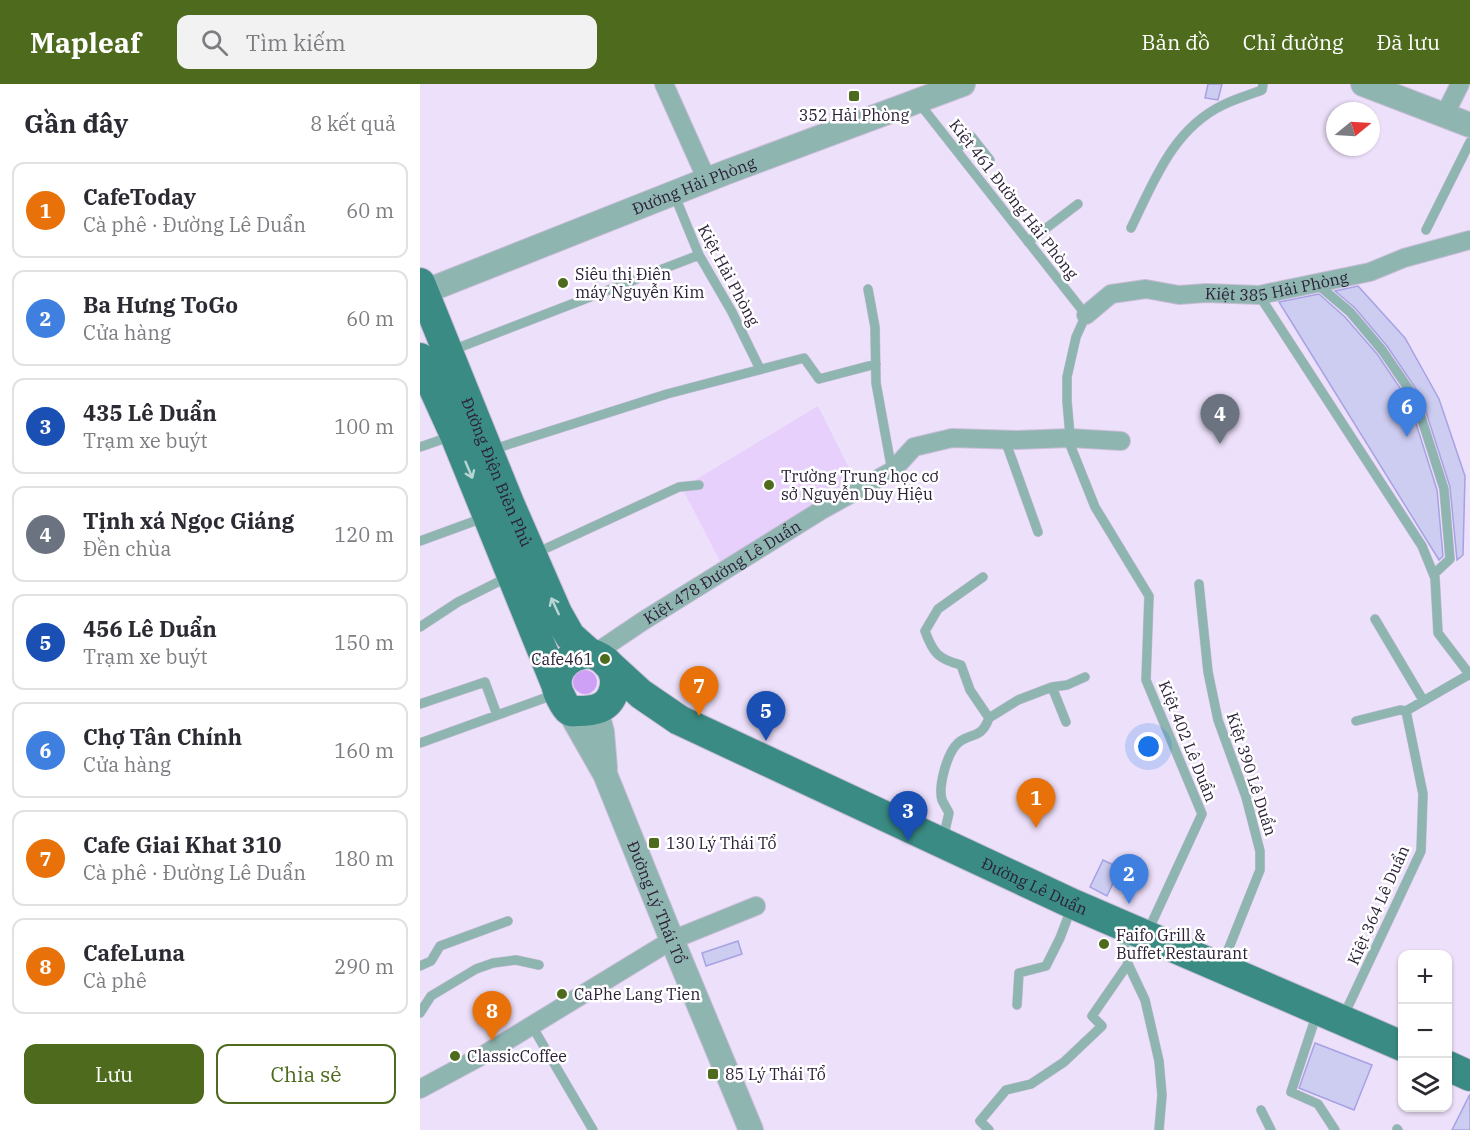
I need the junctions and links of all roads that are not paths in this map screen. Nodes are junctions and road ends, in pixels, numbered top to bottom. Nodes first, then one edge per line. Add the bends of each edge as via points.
1 (963, 84) edge
2 (1263, 84) edge
3 (1363, 84) edge
4 (1460, 84) edge
5 (669, 86) edge
6 (917, 101) junction
7 (1444, 116) junction
8 (1470, 125) edge
9 (1470, 142) edge
10 (956, 150) junction
11 (990, 160) dead end
12 (707, 180) junction
13 (674, 194) junction
14 (1078, 204) dead end
15 (1131, 228) dead end
16 (1426, 230) dead end
17 (1470, 240) edge
18 (1028, 242) junction
19 (699, 255) junction
20 (1317, 284) junction
21 (422, 287) edge
22 (868, 289) dead end
23 (1259, 295) junction
24 (1086, 315) junction
25 (434, 355) edge
26 (876, 364) junction
27 (760, 369) junction
28 (455, 435) junction
29 (1070, 438) junction
30 (1005, 440) junction
31 (1121, 441) dead end
32 (420, 447) edge
33 (488, 451) junction
34 (892, 471) junction
35 (699, 485) dead end
36 (488, 516) junction
37 (1038, 532) dead end
38 (420, 541) edge
39 (522, 565) junction
40 (1434, 574) junction
41 (983, 577) dead end
42 (1200, 584) dead end
43 (1375, 619) dead end
44 (420, 627) edge
45 (596, 656) junction
46 (1470, 675) edge
47 (1085, 677) dead end
48 (1052, 687) junction
49 (1423, 700) junction
50 (576, 701) junction
51 (420, 704) edge
52 (1406, 711) junction
53 (497, 715) junction
54 (672, 716) junction
55 (989, 718) junction
56 (1356, 721) dead end
57 (1066, 722) dead end
58 (420, 743) edge
59 (942, 842) junction
60 (1073, 904) junction
61 (756, 906) dead end
62 (508, 921) dead end
63 (1134, 930) junction
64 (672, 940) junction
65 (1128, 964) junction
66 (539, 965) dead end
67 (420, 966) edge
68 (1221, 967) junction
69 (1017, 1005) dead end
70 (420, 1012) edge
71 (1330, 1015) junction
72 (532, 1026) junction
73 (1398, 1044) edge
74 (1452, 1068) edge
75 (1470, 1076) edge
76 (420, 1089) edge
77 (1261, 1110) dead end
78 (592, 1130) edge
79 (751, 1130) edge
80 (989, 1130) edge
81 (1159, 1130) edge
82 (1271, 1130) edge
83 (1335, 1130) edge

1 - 6 street, Đường Hải Phòng
2 - 15 lane via 1262,90 1221,105 1189,129 1164,158
3 - 7 street
4 - 7 street
5 - 12 street
6 - 10 lane, Kiệt 461 Đường Hải Phòng
6 - 12 street, Đường Hải Phòng
7 - 8 street
9 - 16 lane
10 - 11 lane via 971,136
10 - 18 lane, Kiệt 461 Đường Hải Phòng
12 - 13 street, Đường Hải Phòng
13 - 19 lane, Kiệt Hải Phòng
13 - 21 street, Đường Hải Phòng
14 - 18 lane
17 - 20 street, Kiệt 385 Hải Phòng via 1370,272
18 - 24 lane, Kiệt 461 Đường Hải Phòng
19 - 25 lane
19 - 27 lane, Kiệt Hải Phòng
20 - 23 street, Kiệt 385 Hải Phòng
20 - 40 lane via 1350,312 1415,398 1444,489 1450,560
21 - 25 main road, Đường Điện Biên Phủ
22 - 26 lane
23 - 24 street, Kiệt 385 Hải Phòng via 1179,295 1146,289 1112,294
23 - 40 lane via 1422,546
24 - 29 lane, Kiệt 402 Lê Duẩn via 1076,337 1067,377
25 - 28 main road, Đường Điện Biên Phủ
25 - 33 main road, Đường Điện Biên Phủ
26 - 27 lane via 819,379 804,358
26 - 34 lane
27 - 33 lane
28 - 32 lane
28 -> 36 main road, Đường Điện Biên Phủ
29 - 30 street, Kiệt 478 Đường Lê Duẩn
29 - 31 street, Kiệt 478 Đường Lê Duẩn
29 - 63 lane, Kiệt 402 Lê Duẩn via 1095,507 1149,597 1146,680 1202,814
30 - 34 street, Kiệt 478 Đường Lê Duẩn via 952,438 914,447
30 - 37 lane
33 - 39 main road, Đường Điện Biên Phủ
34 - 45 street, Kiệt 478 Đường Lê Duẩn via 643,621
35 - 39 lane via 679,487
36 - 38 lane
36 - 39 main road, Đường Điện Biên Phủ
39 - 44 lane
45 -> 39 main road, Đường Điện Biên Phủ via 570,636
39 - 50 main road, Đường Điện Biên Phủ
40 - 46 lane via 1438,633
41 - 55 lane via 938,609 925,631 932,650 945,661 961,665 970,690
42 - 68 lane, Kiệt 390 Lê Duẩn via 1208,672 1218,720 1260,850 1260,870
43 - 49 lane
45 - 50 main road via 578,654 562,665 558,674
45 - 50 main road via 615,677 613,695
45 - 54 main road, Đường Lê Duẩn
46 - 49 lane
47 - 48 lane
48 - 55 lane via 1018,700
48 - 57 lane
49 - 52 lane
50 - 53 lane
50 - 54 main road, Đường Lê Duẩn
50 - 64 street, Đường Lý Thái Tổ
51 - 53 lane via 485,682
52 - 56 lane
52 - 71 lane, Kiệt 364 Lê Duẩn via 1423,794 1421,851
53 - 58 lane
54 - 59 main road, Đường Lê Duẩn
55 - 59 lane via 982,731 956,745 945,766 942,800 949,813
59 - 60 main road, Đường Lê Duẩn
60 - 63 main road, Đường Lê Duẩn
60 - 69 lane via 1046,966 1018,973
61 - 64 street
62 - 67 lane via 440,946 432,961
63 - 65 lane
63 - 68 main road, Đường Lê Duẩn
64 - 72 street
64 - 79 street, Đường Lý Thái Tổ
65 - 80 lane via 1092,1016 1102,1026 1064,1062 1031,1084 1006,1090 980,1121
65 - 81 lane via 1145,1000 1159,1061
66 - 70 lane via 516,960 476,969 431,996
68 - 71 main road, Đường Lê Duẩn
71 - 73 main road, Đường Lê Duẩn
71 - 83 lane, Kiệt 364 Lê Duẩn via 1291,1092 1318,1104
72 - 76 street
72 - 78 lane
74 - 75 main road
77 - 82 lane

